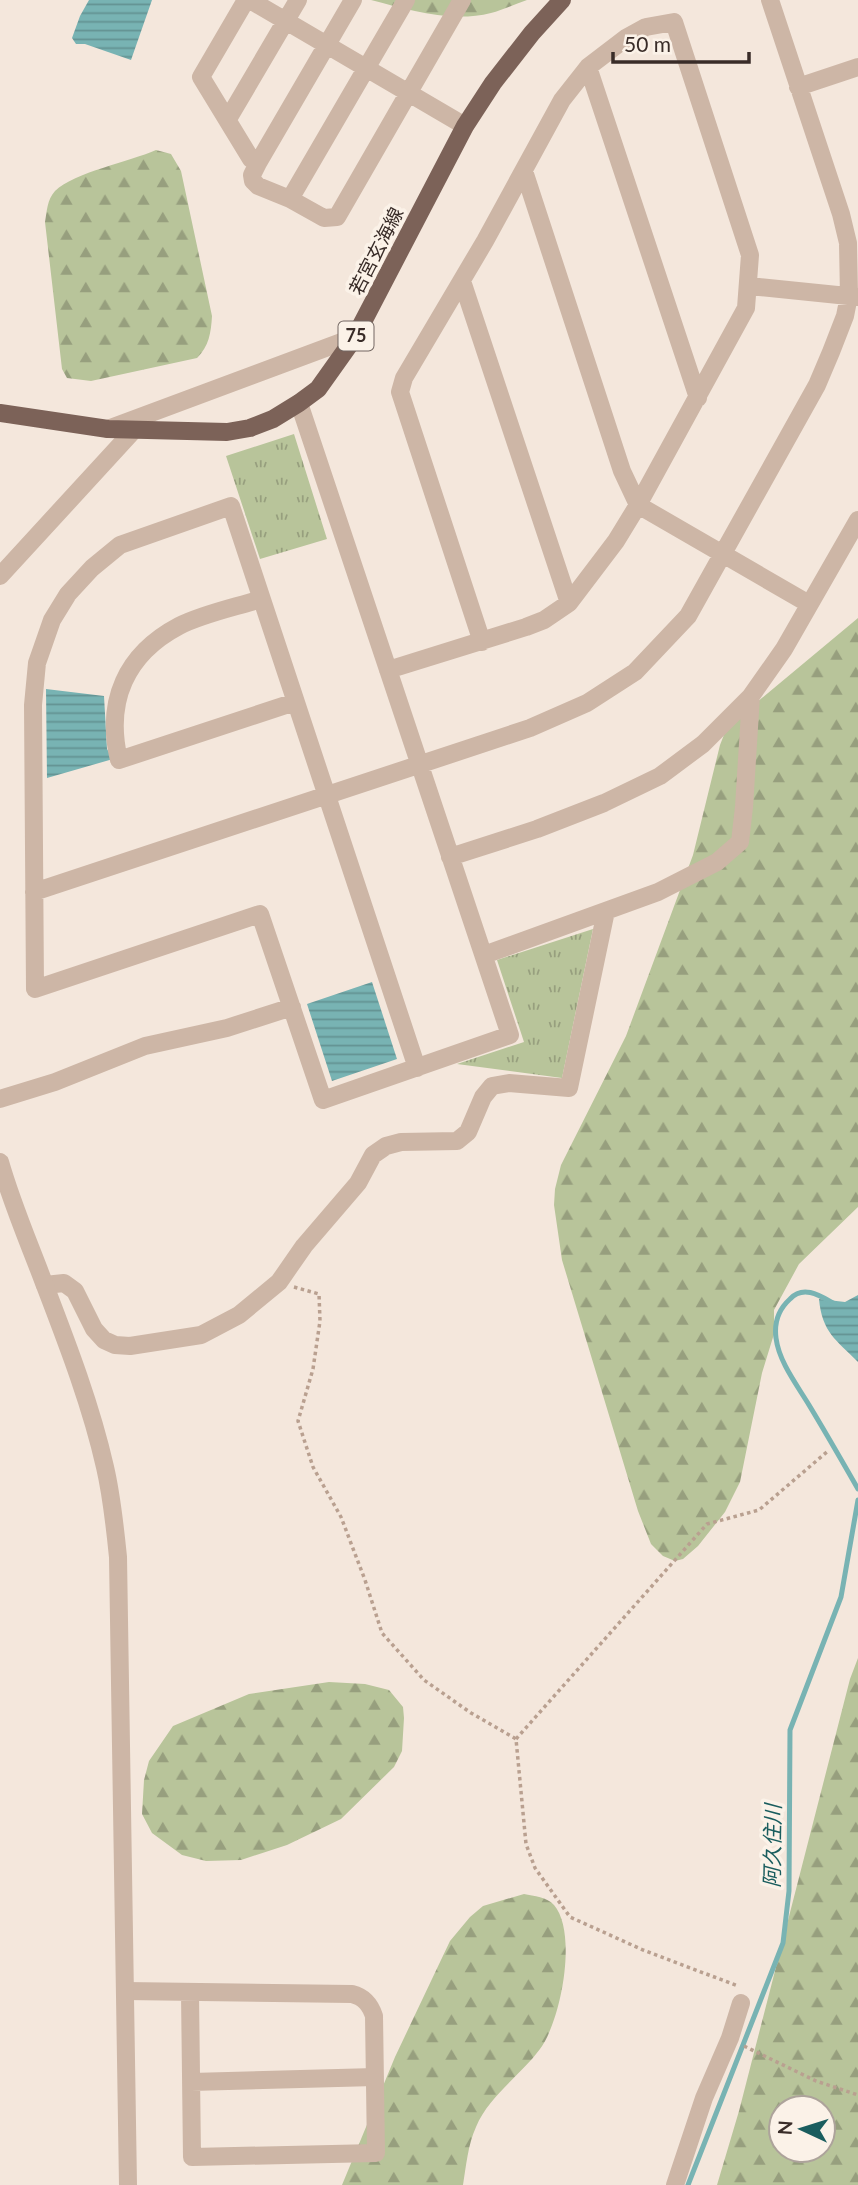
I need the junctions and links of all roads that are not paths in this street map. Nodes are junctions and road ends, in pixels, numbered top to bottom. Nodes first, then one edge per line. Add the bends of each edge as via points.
1 (248, 0) edge
2 (298, 0) edge
3 (354, 0) edge
4 (406, 0) edge
5 (462, 0) edge
6 (562, 0) edge
7 (770, 0) edge
8 (286, 21) junction
9 (327, 45) junction
10 (858, 66) edge
11 (588, 67) junction
12 (366, 68) junction
13 (798, 88) junction
14 (408, 93) junction
15 (228, 119) junction
16 (465, 126) junction
17 (258, 163) junction
18 (524, 171) junction
19 (290, 199) junction
20 (462, 281) junction
21 (749, 286) junction
22 (853, 297) edge
23 (355, 337) junction
24 (698, 398) junction
25 (299, 403) junction
26 (0, 413) edge
27 (108, 429) junction
28 (134, 430) junction
29 (638, 505) junction
30 (858, 520) edge
31 (721, 555) junction
32 (3, 570) edge
33 (261, 599) junction
34 (569, 603) junction
35 (809, 604) junction
36 (482, 642) junction
37 (388, 670) junction
38 (751, 696) junction
39 (295, 702) junction
40 (419, 764) junction
41 (326, 795) junction
42 (450, 857) junction
43 (34, 892) junction
44 (606, 911) junction
45 (484, 955) junction
46 (292, 1007) junction
47 (417, 1068) junction
48 (0, 1099) edge
49 (0, 1162) edge
50 (45, 1285) junction
51 (125, 1991) junction
52 (190, 1993) junction
53 (741, 2003) road end
54 (376, 2077) junction
55 (191, 2082) junction
56 (128, 2185) edge
57 (675, 2185) edge

1 - 8 street
1 - 15 street via 201,77
2 - 8 street
3 - 9 street
4 - 12 street
5 - 14 street
6 - 16 main road, 若宮玄海線 / 75 via 493,83
7 - 13 street
8 - 9 street
8 - 15 street
9 - 12 street
9 - 17 street
10 - 13 street
11 - 18 street via 562,100
11 - 21 street via 646,27 674,22 750,254
11 - 24 street
12 - 14 street
12 - 19 street
13 - 22 street via 844,224
14 - 16 street
14 - 19 street via 337,217 324,218
15 - 17 street via 251,159
16 - 23 main road, 若宮玄海線 / 75
17 - 19 street via 254,183
18 - 20 street
18 - 29 street via 622,471
20 - 34 street
20 - 36 street via 400,392
21 - 22 street
21 - 24 street via 746,307
22 - 31 street via 817,385
23 - 25 main road, 若宮玄海線 / 75 via 318,389
23 - 27 street
24 - 29 street
25 - 28 main road, 若宮玄海線 / 75 via 273,419 227,432
25 - 37 street
26 - 27 main road, 若宮玄海線 / 75
27 - 28 main road, 若宮玄海線 / 75
28 - 32 street
29 - 31 street
29 - 34 street
30 - 35 street
31 - 35 street
31 - 40 street via 688,616 635,672 587,702 530,728
33 - 39 street
33 - 39 street via 181,625 144,651 121,685 115,707 119,760
33 - 43 street via 231,506 120,545 68,594 52,620 36,670
34 - 36 street via 544,620
35 - 38 street
36 - 37 street
37 - 40 street
38 - 42 street via 703,744 660,776 537,829
38 - 44 street via 740,842 706,868
39 - 41 street
40 - 41 street
40 - 42 street
41 - 43 street
41 - 47 street
42 - 45 street
43 - 46 street via 35,989 260,914
44 - 45 street
44 - 50 street via 569,1088 492,1086 468,1132 457,1140 386,1146 373,1155 358,1183 279,1282 239,1315 201,1335 115,1345 94,1329 75,1291 64,1283
45 - 47 street via 510,1035
46 - 47 street via 323,1100
46 - 48 street via 227,1028 145,1045
49 - 50 street
50 - 51 street via 105,1467 118,1558
51 - 52 street
51 - 56 street
52 - 54 street via 360,1996 374,2016
52 - 55 street
53 - 57 street
54 - 55 street
54 - 55 street via 376,2153 192,2157

